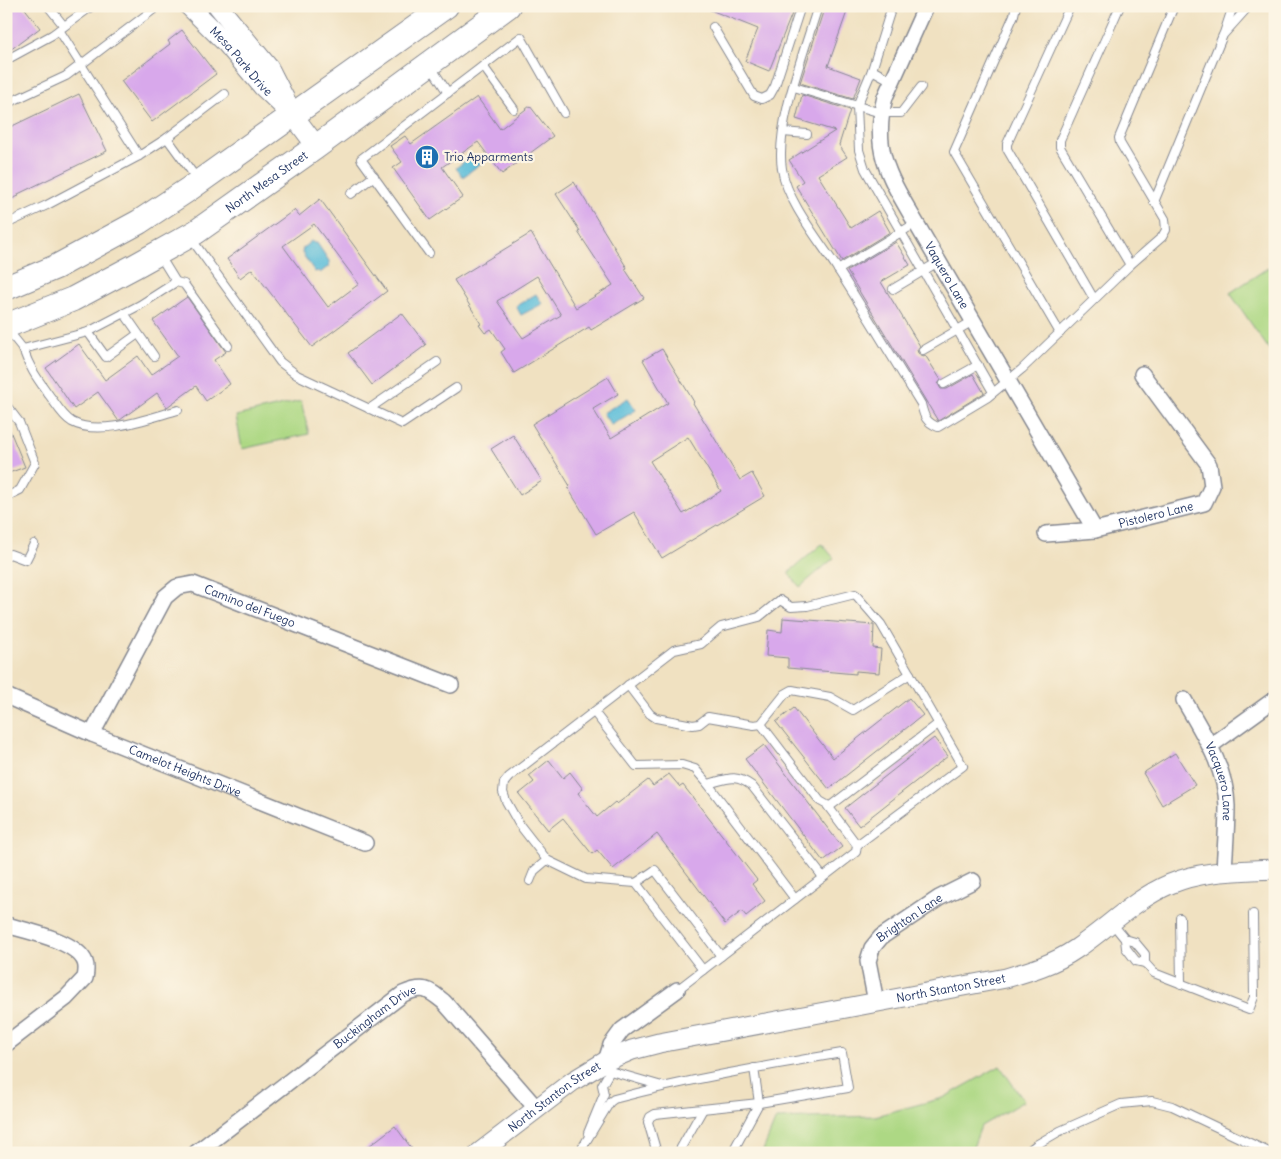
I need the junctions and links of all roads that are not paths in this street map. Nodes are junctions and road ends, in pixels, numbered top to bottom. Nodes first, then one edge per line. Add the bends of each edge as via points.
1 (48, 6) edge
2 (92, 6) edge
3 (158, 6) edge
4 (188, 6) edge
5 (218, 6) edge
6 (446, 6) edge
7 (508, 6) edge
8 (801, 6) edge
9 (818, 6) edge
10 (892, 6) edge
11 (926, 6) edge
12 (1016, 6) edge
13 (1070, 6) edge
14 (1120, 6) edge
15 (1174, 6) edge
16 (1233, 6) edge
17 (1249, 6) edge
18 (713, 27) dead end
19 (62, 28) junction
20 (1223, 35) junction
21 (6, 60) edge
22 (81, 65) junction
23 (430, 65) junction
24 (483, 66) junction
25 (872, 70) junction
26 (892, 80) junction
27 (794, 87) junction
28 (921, 87) dead end
29 (448, 93) junction
30 (225, 94) dead end
31 (6, 104) edge
32 (857, 106) junction
33 (514, 109) dead end
34 (564, 113) dead end
35 (881, 113) junction
36 (294, 115) junction
37 (783, 132) junction
38 (807, 134) dead end
39 (167, 138) junction
40 (317, 147) junction
41 (139, 156) junction
42 (374, 176) junction
43 (890, 177) junction
44 (199, 182) junction
45 (874, 185) junction
46 (351, 194) dead end
47 (1154, 202) junction
48 (916, 223) junction
49 (6, 224) edge
50 (901, 232) junction
51 (189, 236) junction
52 (430, 253) dead end
53 (158, 254) junction
54 (938, 262) junction
55 (1130, 265) junction
56 (838, 270) junction
57 (924, 270) junction
58 (176, 282) junction
59 (6, 288) edge
60 (893, 289) dead end
61 (1094, 299) junction
62 (124, 313) junction
63 (973, 321) junction
64 (6, 327) edge
65 (958, 330) junction
66 (88, 332) junction
67 (1060, 333) junction
68 (138, 334) junction
69 (228, 346) dead end
70 (23, 349) junction
71 (923, 350) dead end
72 (154, 356) dead end
73 (436, 362) dead end
74 (978, 365) junction
75 (1142, 374) dead end
76 (1008, 380) junction
77 (944, 384) dead end
78 (456, 388) dead end
79 (994, 392) junction
80 (6, 405) edge
81 (369, 409) junction
82 (178, 410) dead end
83 (6, 496) edge
84 (1095, 530) junction
85 (1046, 534) dead end
86 (34, 544) dead end
87 (6, 556) edge
88 (910, 674) junction
89 (451, 684) dead end
90 (628, 685) junction
91 (6, 696) edge
92 (1184, 700) dead end
93 (1275, 700) edge
94 (594, 712) junction
95 (761, 724) junction
96 (938, 724) junction
97 (92, 734) junction
98 (1210, 746) junction
99 (708, 784) junction
100 (829, 807) junction
101 (365, 843) dead end
102 (857, 845) junction
103 (547, 860) junction
104 (1275, 869) edge
105 (1224, 871) junction
106 (823, 877) junction
107 (530, 881) dead end
108 (973, 881) dead end
109 (636, 884) junction
110 (795, 899) junction
111 (1253, 914) dead end
112 (1180, 918) dead end
113 (1112, 923) junction
114 (6, 925) edge
115 (721, 956) junction
116 (704, 970) junction
117 (1181, 984) junction
118 (677, 990) joint
119 (876, 1002) junction
120 (6, 1044) edge
121 (608, 1066) junction
122 (754, 1068) junction
123 (662, 1086) junction
124 (759, 1103) junction
125 (536, 1109) junction
126 (704, 1109) junction
127 (586, 1139) junction
128 (196, 1153) edge
129 (479, 1153) edge
130 (579, 1153) edge
131 (657, 1153) edge
132 (678, 1153) edge
133 (732, 1153) edge
134 (1026, 1153) edge
135 (1271, 1153) edge

1 - 19 lane
2 - 19 lane
3 - 22 lane
4 - 36 street, Mesa Park Drive via 226,43 272,97
5 - 36 street, Mesa Park Drive via 269,68
6 - 36 main road
7 - 23 main road, North Mesa Street
8 - 18 lane via 774,86 770,95 762,99 754,96
9 - 27 lane
10 - 25 lane
11 - 26 street, Vaquero Lane
12 - 67 lane via 954,152
13 - 61 lane via 1007,150
14 - 55 lane via 1060,140 1060,147
15 - 47 lane via 1119,138
16 - 20 lane
17 - 20 lane
19 - 21 lane
19 - 22 lane
20 - 47 lane
22 - 31 lane via 66,76
22 - 41 lane
23 - 29 lane
23 - 40 main road, North Mesa Street
24 - 29 lane
24 - 33 lane
24 - 34 lane via 521,37
25 - 26 lane
25 - 32 lane
26 - 35 street, Vaquero Lane
27 - 32 lane
27 - 37 lane
28 - 35 lane via 901,113
29 - 42 lane via 361,158
30 - 39 lane
32 - 35 lane
32 - 45 lane via 859,150
35 - 43 street, Vaquero Lane via 880,146
36 - 40 street, Mesa Park Drive
36 - 44 main road
37 - 38 lane
37 - 56 lane via 782,168 790,195
39 - 41 lane
39 - 44 lane
40 - 51 main road, North Mesa Street
41 - 49 lane
42 - 46 lane
42 - 52 lane
43 - 45 lane
43 - 48 street, Vaquero Lane
44 - 59 main road via 90,250
45 - 50 lane
47 - 55 lane via 1165,219 1166,230
48 - 50 lane
48 - 54 street, Vaquero Lane
50 - 56 lane
50 - 57 lane
51 - 53 main road, North Mesa Street
51 - 81 lane via 280,362 297,375
53 - 58 lane
53 - 64 main road, North Mesa Street via 73,299
54 - 57 lane
54 - 63 street, Vaquero Lane
55 - 61 lane
56 - 79 lane via 921,404 924,419 930,424 938,427
57 - 60 lane
57 - 65 lane
58 - 62 lane
58 - 69 lane via 184,284
61 - 67 lane
62 - 66 lane
62 - 68 lane
63 - 65 lane
63 - 76 street, Vaquero Lane
64 - 70 lane
65 - 71 lane
65 - 74 lane
66 - 68 lane via 106,357
66 - 70 lane
67 - 76 lane
68 - 72 lane
70 - 82 lane via 30,369 64,416 72,422 84,426 121,426
73 - 81 lane
74 - 77 lane
74 - 79 lane
75 - 84 street, Pistolero Lane via 1209,465 1212,486 1204,503
76 - 79 lane
76 - 84 street, Vaquero Lane
78 - 81 lane via 402,424
80 - 83 lane via 19,422 35,463 20,490
84 - 85 street, Pistolero Lane
86 - 87 lane via 26,560 10,554
88 - 90 lane via 881,624 855,594 806,606 791,607 780,600 759,617 721,627 701,644 674,650
88 - 95 lane via 853,710 830,697 792,690
88 - 96 lane
89 - 97 street, Camino del Fuego via 193,584 177,587 164,598
90 - 94 lane
90 - 95 lane via 656,718 694,725 708,717
91 - 97 street, Camelot Heights Drive
92 - 98 street, Vacquero Lane
93 - 98 street
94 - 99 lane via 636,766 682,765 695,769
94 - 103 lane via 504,784 506,801 519,824
95 - 100 lane via 820,801
96 - 100 lane
96 - 102 lane via 963,766
97 - 101 street, Camelot Heights Drive
98 - 105 street, Vacquero Lane via 1222,776 1227,804
99 - 106 lane via 734,777 752,786
99 - 110 lane
100 - 102 lane
102 - 106 lane via 856,852
103 - 107 lane via 534,871
103 - 109 lane via 586,880
104 - 105 street, North Stanton Street
105 - 113 street, North Stanton Street via 1196,875 1170,884
106 - 110 lane
108 - 119 street, Brighton Lane via 939,898 881,937 872,948 868,961
109 - 115 lane via 655,870
109 - 116 lane
110 - 115 lane
111 - 117 lane via 1254,996 1249,1010
112 - 117 lane
113 - 117 lane via 1136,961 1145,963 1154,974
113 - 119 street, North Stanton Street via 1075,950 1035,970
114 - 120 street via 68,946 79,953 86,964 85,978 66,998
115 - 116 lane
116 - 118 lane
118 - 121 street, North Stanton Street via 622,1030 611,1045
119 - 121 street, North Stanton Street via 658,1043 632,1050
121 - 123 lane
121 - 125 street, North Stanton Street via 572,1081
121 - 127 lane via 602,1085 604,1094
122 - 123 lane
122 - 124 lane
122 - 124 lane via 842,1053 848,1088
123 - 127 lane via 614,1099
124 - 126 lane
124 - 133 lane
125 - 128 street, Buckingham Drive via 444,1002 429,990 416,988 403,994
125 - 129 street, North Stanton Street
126 - 131 lane via 650,1117 648,1122
126 - 132 lane
127 - 130 lane
134 - 135 lane via 1060,1130 1121,1104 1152,1101 1172,1106

